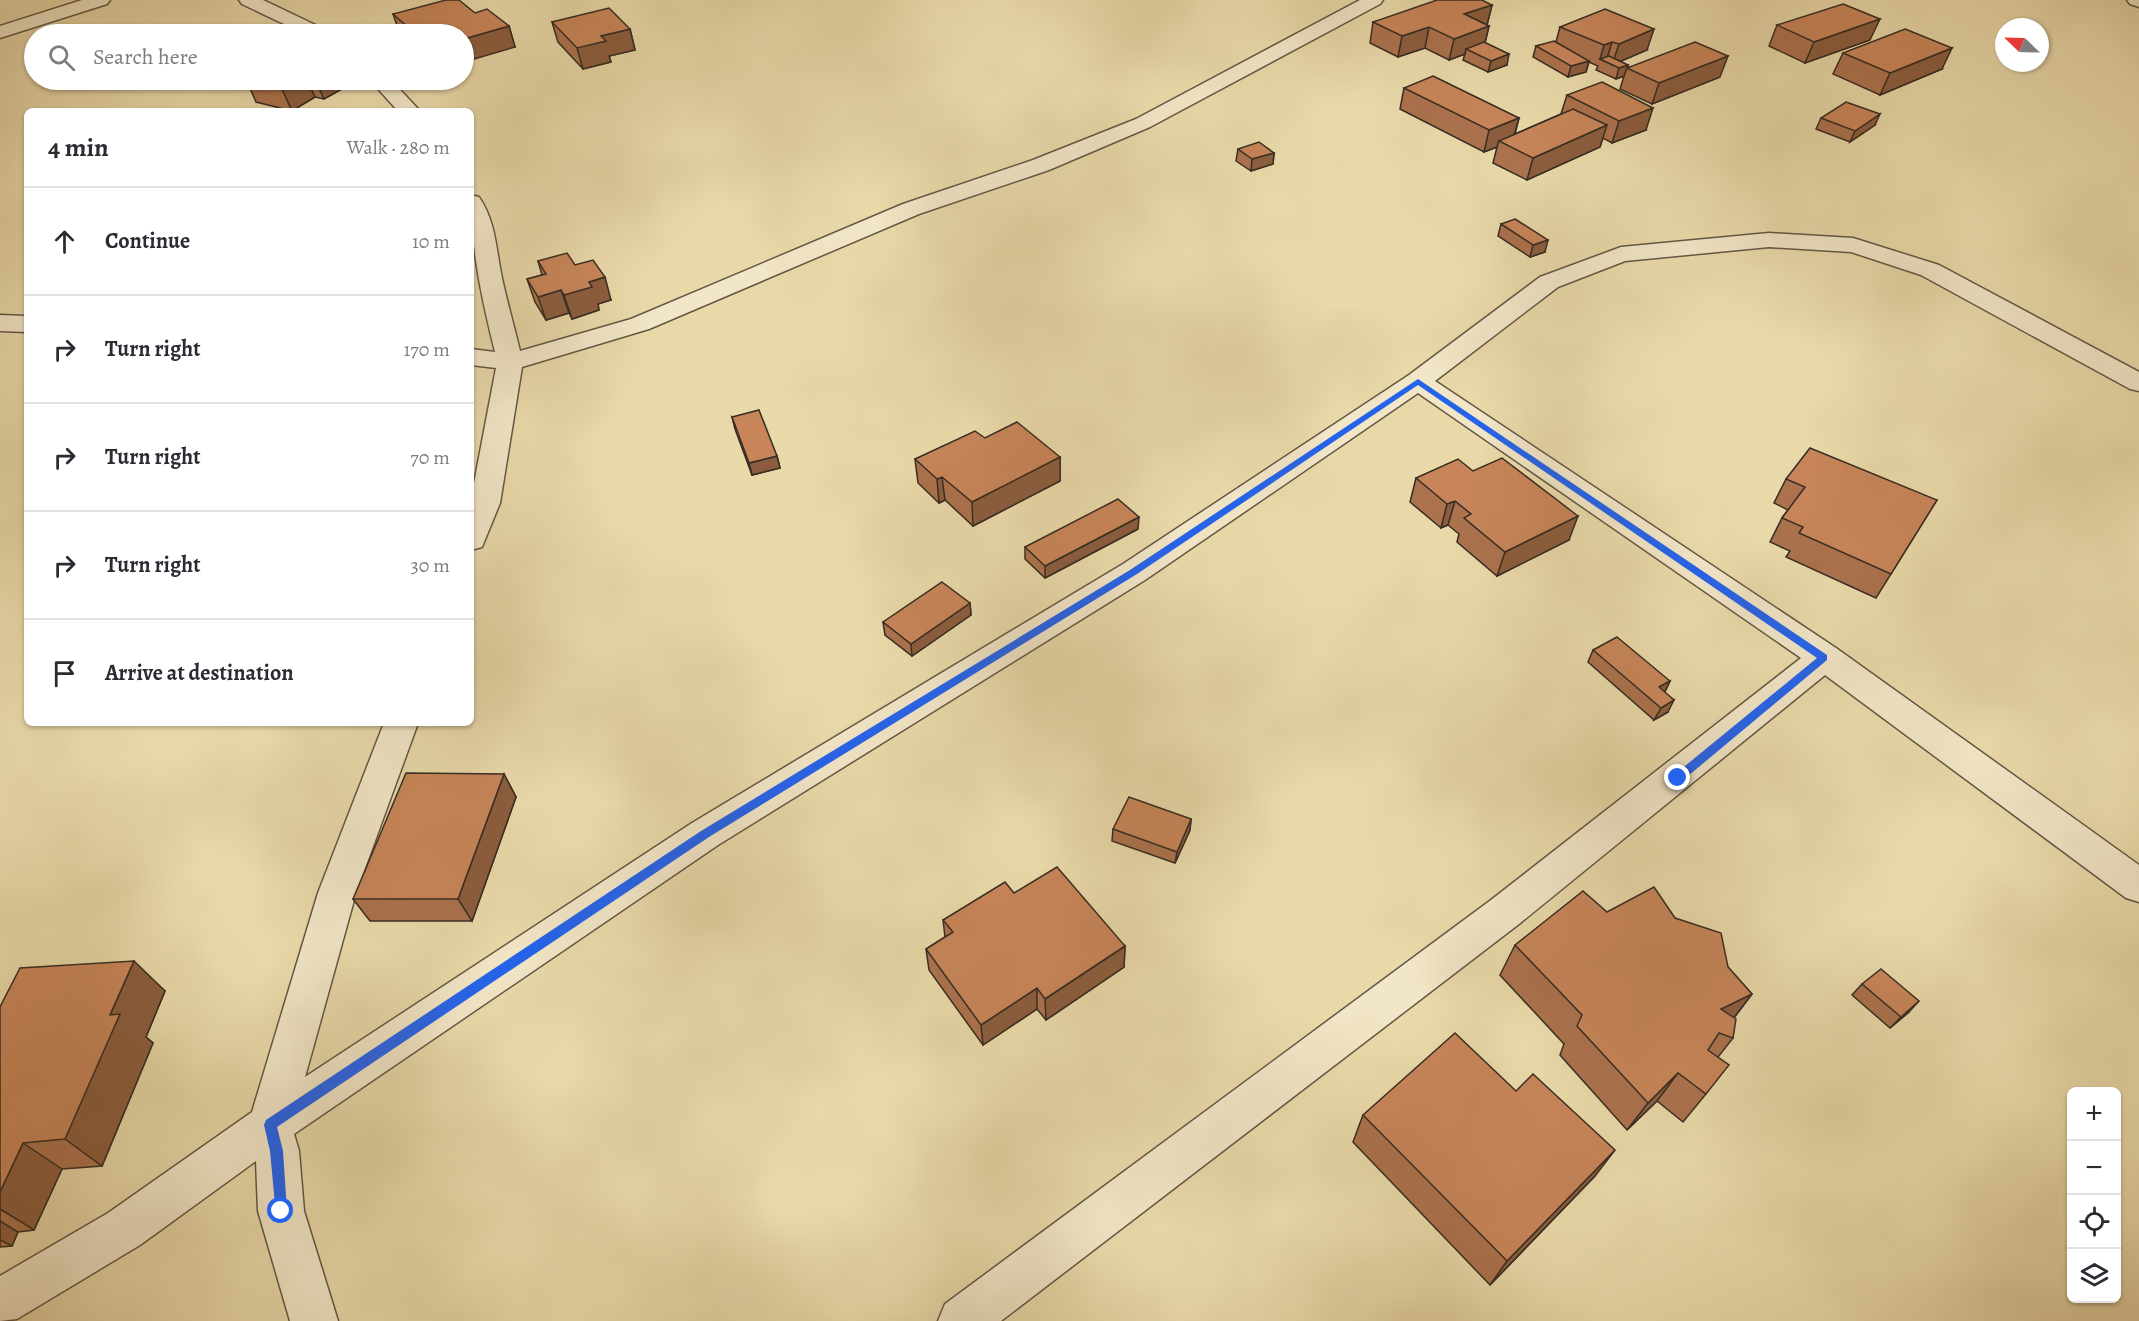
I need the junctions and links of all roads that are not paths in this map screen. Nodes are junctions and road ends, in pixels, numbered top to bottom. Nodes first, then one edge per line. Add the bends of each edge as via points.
1 (102, 0) edge
2 (248, 0) edge
3 (1374, 0) edge
4 (24, 24) edge
5 (26, 24) edge
6 (298, 24) edge
7 (0, 32) edge
8 (390, 90) edge
9 (407, 108) edge
10 (474, 209) edge
11 (0, 323) edge
12 (24, 324) edge
13 (474, 357) edge
14 (510, 362) junction
15 (1418, 381) junction
16 (2139, 383) edge
17 (474, 532) edge
18 (1824, 657) junction
19 (400, 726) edge
20 (2139, 886) edge
21 (270, 1125) junction
22 (0, 1302) edge
23 (314, 1321) edge
24 (962, 1321) edge

1 - 5 street
2 - 6 street
3 - 14 street via 1143,123 1041,165 911,209 640,324
4 - 7 street
8 - 9 street
10 - 14 street via 482,229
11 - 12 street
13 - 14 street
14 - 17 street via 485,503
15 - 16 street via 1549,282 1621,254 1769,240 1853,245 1930,270
15 - 18 street
15 - 21 street via 1134,572 705,834
18 - 20 street
18 - 24 street via 1678,778 1420,979
19 - 21 street via 337,893
21 - 22 street via 124,1229
21 - 23 street via 277,1151 281,1211

